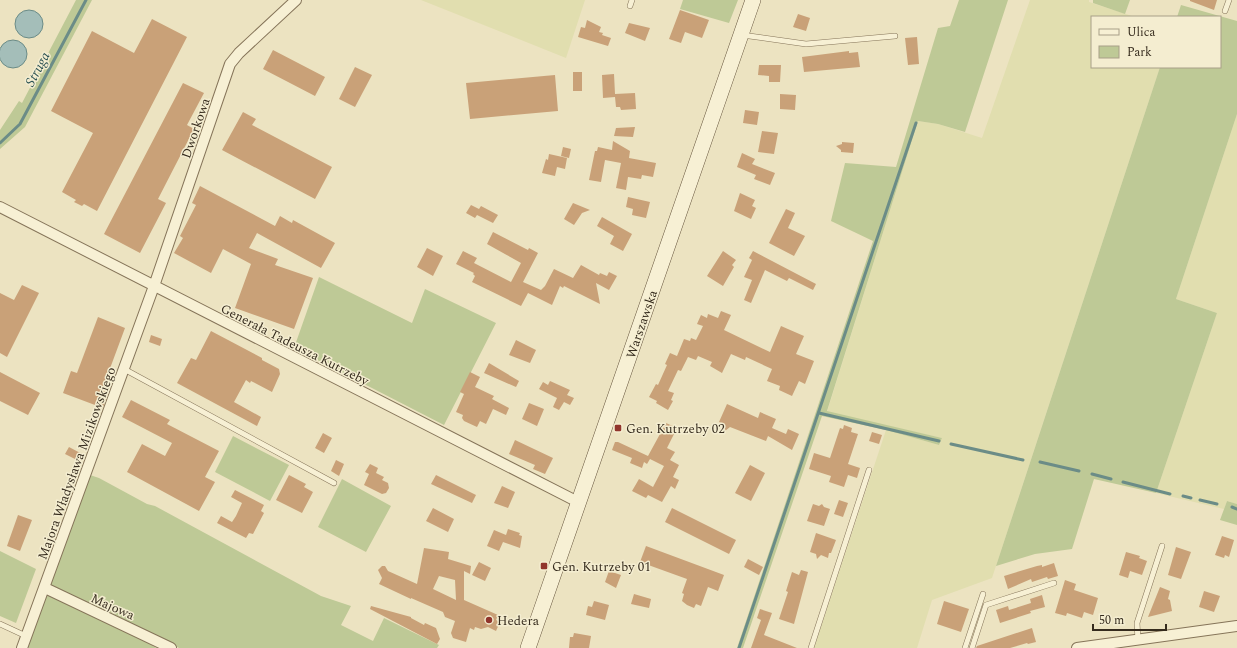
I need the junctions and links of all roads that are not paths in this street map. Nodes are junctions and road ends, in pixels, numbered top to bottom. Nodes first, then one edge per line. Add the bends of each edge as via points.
1 (296, 0) edge
2 (632, 0) edge
3 (753, 0) edge
4 (1229, 0) edge
5 (630, 6) dead end
6 (1225, 10) dead end
7 (741, 35) junction
8 (895, 36) dead end
9 (0, 207) edge
10 (154, 286) junction
11 (124, 369) junction
12 (869, 470) dead end
13 (334, 483) dead end
14 (580, 503) junction
15 (1162, 546) dead end
16 (1054, 583) dead end
17 (44, 588) junction
18 (983, 594) dead end
19 (0, 624) edge
20 (1237, 626) edge
21 (26, 636) junction
22 (1138, 640) junction
23 (1102, 646) edge
24 (22, 648) edge
25 (171, 648) edge
26 (528, 648) edge
27 (811, 648) edge
28 (965, 648) edge
29 (972, 648) edge
30 (1077, 648) edge

1 - 10 street, Dworkowa via 230,64
2 - 5 lane
3 - 7 main road, Warszawska
4 - 6 lane
7 - 8 lane via 806,44
7 - 14 main road, Warszawska
9 - 10 street, Generała Tadeusza Kutrzeby
10 - 11 street, Majora Władysława Mizikowskiego
10 - 14 street, Generała Tadeusza Kutrzeby
11 - 13 lane
11 - 17 street, Majora Władysława Mizikowskiego
12 - 27 lane
14 - 26 main road, Warszawska
15 - 22 lane via 1137,623
16 - 29 lane via 986,605
17 - 21 street, Majora Władysława Mizikowskiego
17 - 25 street, Majowa
18 - 28 lane
19 - 21 lane
20 - 22 street
21 - 24 street, Majora Władysława Mizikowskiego
22 - 23 street
23 - 30 street

